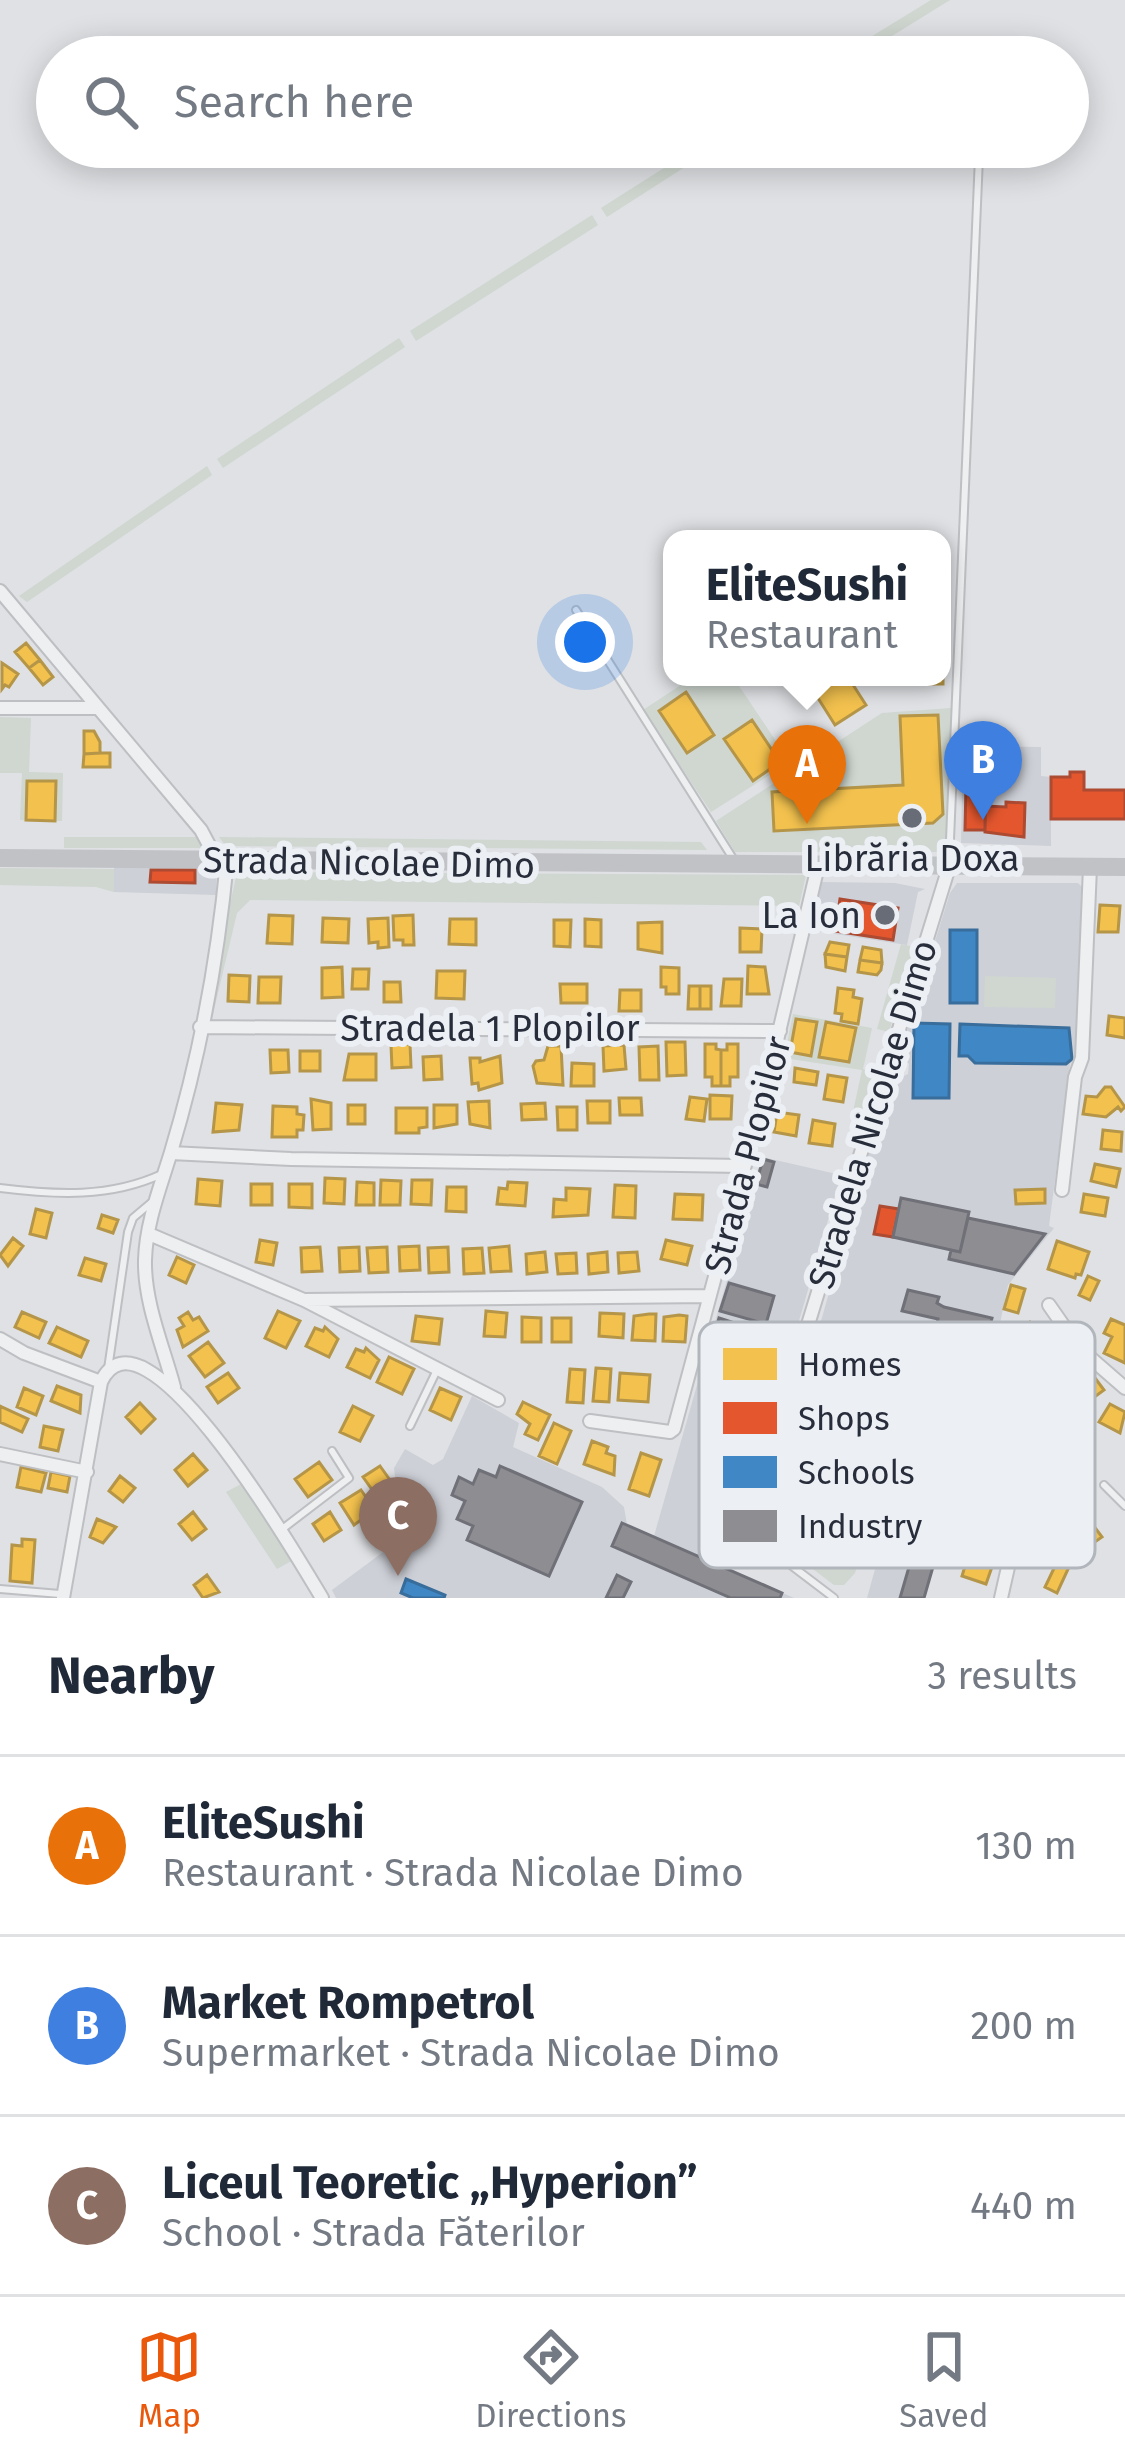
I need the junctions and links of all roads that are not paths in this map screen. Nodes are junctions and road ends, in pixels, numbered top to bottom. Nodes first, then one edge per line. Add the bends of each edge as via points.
1 (979, 168) edge
2 (0, 591) edge
3 (576, 610) dead end
4 (0, 708) edge
5 (97, 708) junction
6 (0, 858) edge
7 (222, 861) junction
8 (737, 865) junction
9 (818, 866) junction
10 (949, 867) junction
11 (1090, 867) junction
12 (1125, 867) edge
13 (200, 1027) junction
14 (780, 1030) junction
15 (171, 1153) junction
16 (742, 1166) junction
17 (162, 1174) junction
18 (0, 1188) edge
19 (1061, 1190) dead end
20 (155, 1199) junction
21 (149, 1234) junction
22 (709, 1296) junction
23 (304, 1300) junction
24 (1048, 1305) dead end
25 (702, 1322) edge
26 (809, 1322) edge
27 (1060, 1322) edge
28 (699, 1334) edge
29 (0, 1339) edge
30 (1095, 1362) edge
31 (438, 1369) junction
32 (104, 1375) junction
33 (174, 1388) junction
34 (1125, 1388) edge
35 (498, 1400) dead end
36 (590, 1421) dead end
37 (410, 1426) dead end
38 (332, 1451) dead end
39 (0, 1454) edge
40 (87, 1472) junction
41 (1104, 1484) dead end
42 (1125, 1506) edge
43 (281, 1530) junction
44 (795, 1568) edge
45 (1005, 1568) edge
46 (0, 1589) edge
47 (63, 1596) edge
48 (322, 1598) edge
49 (834, 1598) edge
50 (1001, 1598) edge

1 - 10 lane
2 - 5 street
3 - 8 lane
4 - 5 street
5 - 7 street
6 - 7 street, Strada Nicolae Dimo
7 - 8 street, Strada Nicolae Dimo
7 - 13 street via 221,926
8 - 9 street, Strada Nicolae Dimo
9 - 10 street, Strada Nicolae Dimo
9 - 14 street, Strada Plopilor
10 - 11 street, Strada Nicolae Dimo
10 - 26 street, Stradela Nicolae Dimo
11 - 12 street, Strada Nicolae Dimo
11 - 19 street via 1082,1058
13 - 14 street, Stradela 1 Plopilor
13 - 15 street
14 - 16 street, Strada Plopilor
15 - 16 street
15 - 17 street
16 - 22 street, Strada Plopilor
17 - 18 lane via 97,1194
17 - 20 street
20 - 21 street
20 - 32 lane via 128,1232
21 - 23 street
21 - 33 street via 148,1290
22 - 23 street
22 - 25 street, Strada Plopilor
23 - 31 street
24 - 27 street
28 - 36 street, Strada Plopilor via 674,1429
29 - 32 street
30 - 34 street
31 - 35 street
31 - 37 lane
32 - 33 street via 131,1366
32 - 40 street
33 - 43 street
38 - 43 lane via 350,1478
39 - 40 street
40 - 47 street
41 - 42 lane
43 - 48 street
44 - 49 lane, Stradela Nicolae Dimo
45 - 50 street
46 - 47 lane

